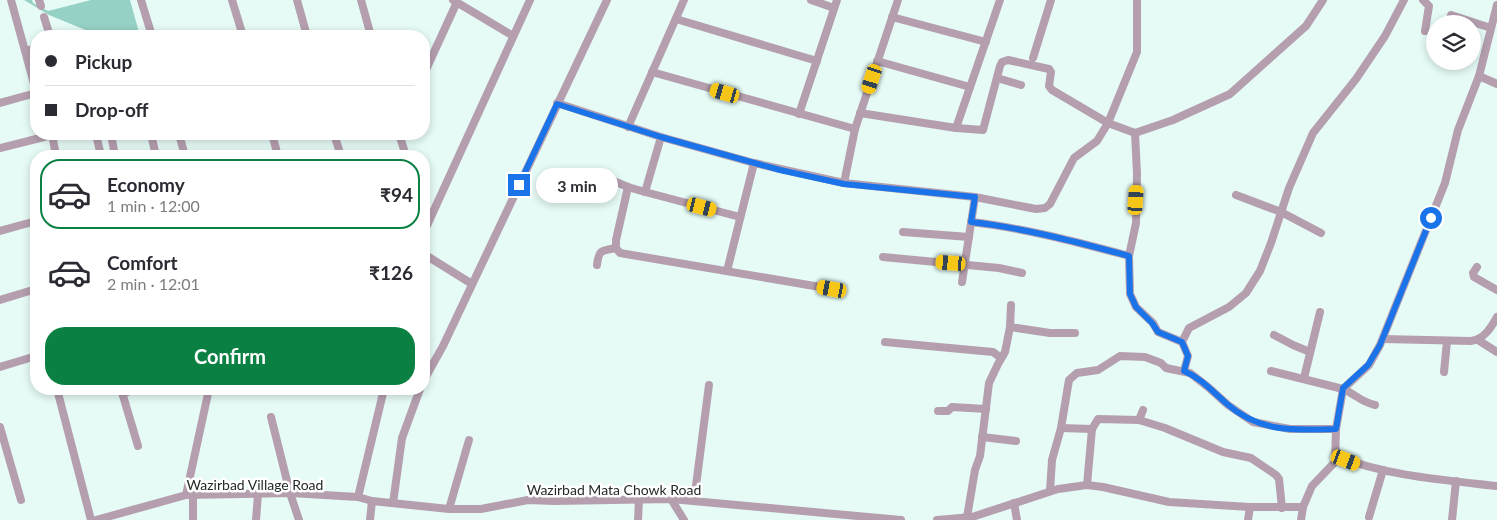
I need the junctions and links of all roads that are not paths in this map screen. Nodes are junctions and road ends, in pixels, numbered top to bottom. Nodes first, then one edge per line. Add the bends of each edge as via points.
1 (10, 0) edge
2 (141, 0) edge
3 (232, 0) edge
4 (297, 0) edge
5 (361, 0) edge
6 (530, 0) edge
7 (607, 0) edge
8 (684, 0) edge
9 (811, 0) edge
10 (898, 0) edge
11 (1000, 0) edge
12 (1051, 0) edge
13 (1137, 0) edge
14 (1323, 0) edge
15 (1404, 0) edge
16 (1423, 0) edge
17 (455, 1) edge
18 (836, 4) edge
19 (1497, 6) edge
20 (44, 17) dead end
21 (892, 17) junction
22 (676, 19) junction
23 (1481, 21) edge
24 (1494, 23) edge
25 (48, 30) edge
26 (150, 30) edge
27 (241, 30) edge
28 (305, 30) edge
29 (369, 30) edge
30 (1425, 31) dead end
31 (513, 36) junction
32 (986, 42) junction
33 (30, 50) edge
34 (25, 51) junction
35 (1033, 58) dead end
36 (430, 60) edge
37 (877, 61) junction
38 (817, 62) junction
39 (30, 70) edge
40 (652, 72) junction
41 (1479, 76) junction
42 (997, 78) junction
43 (1497, 84) edge
44 (1021, 85) dead end
45 (970, 87) junction
46 (30, 94) edge
47 (0, 103) edge
48 (557, 104) junction
49 (860, 113) junction
50 (799, 114) junction
51 (1108, 124) junction
52 (628, 127) junction
53 (956, 128) junction
54 (855, 130) junction
55 (1135, 133) junction
56 (661, 137) junction
57 (30, 140) edge
58 (0, 148) edge
59 (754, 163) junction
60 (604, 178) dead end
61 (844, 184) junction
62 (628, 187) junction
63 (645, 192) junction
64 (1236, 195) dead end
65 (975, 197) junction
66 (1281, 212) junction
67 (740, 216) junction
68 (430, 217) edge
69 (971, 222) junction
70 (30, 223) edge
71 (0, 231) edge
72 (903, 232) dead end
73 (1321, 233) dead end
74 (969, 237) junction
75 (616, 248) junction
76 (1129, 256) junction
77 (883, 257) dead end
78 (430, 258) edge
79 (965, 264) junction
80 (596, 265) dead end
81 (1477, 268) dead end
82 (727, 272) junction
83 (1022, 273) dead end
84 (962, 282) dead end
85 (472, 284) junction
86 (832, 289) dead end
87 (1497, 290) edge
88 (30, 292) edge
89 (0, 300) edge
90 (1011, 305) dead end
91 (1320, 312) dead end
92 (1497, 317) edge
93 (1010, 327) junction
94 (1075, 332) dead end
95 (1274, 335) dead end
96 (1383, 340) junction
97 (1478, 340) junction
98 (1447, 341) junction
99 (886, 342) dead end
100 (1182, 342) junction
101 (1310, 352) junction
102 (1497, 352) edge
103 (30, 358) edge
104 (1001, 358) junction
105 (432, 365) joint
106 (0, 367) edge
107 (430, 369) edge
108 (1184, 371) junction
109 (1270, 371) dead end
110 (1444, 372) dead end
111 (1304, 378) junction
112 (708, 385) dead end
113 (1343, 388) junction
114 (59, 395) edge
115 (123, 395) edge
116 (208, 395) edge
117 (383, 395) edge
118 (418, 395) edge
119 (1375, 405) dead end
120 (986, 410) junction
121 (1143, 410) dead end
122 (938, 411) dead end
123 (270, 417) dead end
124 (1139, 420) junction
125 (0, 427) edge
126 (1061, 428) junction
127 (1336, 429) junction
128 (1092, 430) junction
129 (982, 437) junction
130 (469, 440) dead end
131 (1016, 441) dead end
132 (138, 446) dead end
133 (1336, 456) junction
134 (1383, 470) junction
135 (1456, 481) junction
136 (1087, 485) junction
137 (1497, 486) edge
138 (1050, 491) junction
139 (290, 493) junction
140 (258, 494) junction
141 (190, 495) junction
142 (358, 497) junction
143 (639, 499) junction
144 (671, 499) junction
145 (21, 500) dead end
146 (372, 501) junction
147 (694, 501) junction
148 (393, 503) junction
149 (1014, 504) junction
150 (1250, 507) junction
151 (1303, 507) junction
152 (1282, 508) junction
153 (449, 509) junction
154 (1369, 517) dead end
155 (967, 518) junction
156 (91, 520) edge
157 (96, 520) edge
158 (193, 520) edge
159 (256, 520) edge
160 (299, 520) edge
161 (370, 520) edge
162 (638, 520) edge
163 (684, 520) edge
164 (901, 520) edge
165 (937, 520) edge
166 (1017, 520) edge
167 (1248, 520) edge
168 (1301, 520) edge
169 (1452, 520) edge

1 - 34 street
2 - 26 street
3 - 27 street
4 - 28 street
5 - 29 street
6 - 31 street
7 - 48 street
8 - 22 street
9 - 18 street
10 - 21 street
11 - 32 street
12 - 35 street
13 - 51 street via 1137,52
14 - 55 street via 1306,26 1230,94
15 - 66 street via 1386,36 1313,133
16 - 30 street via 1429,6
17 - 31 street
17 - 36 street
18 - 38 street
19 - 24 street
20 - 25 street
21 - 32 street
21 - 37 street
22 - 38 street
22 - 40 street
23 - 24 street
24 - 41 street
31 - 68 street
32 - 45 street
33 - 34 street
34 - 39 street
37 - 45 street
37 - 49 street
38 - 50 street
40 - 50 street
40 - 52 street
41 - 43 street
41 - 96 street via 1458,130 1445,184
42 - 44 street
42 - 51 street via 1002,62 1008,60 1049,69 1052,90
42 - 53 street via 983,130
45 - 53 street
46 - 47 street
48 - 52 street
48 - 85 street
49 - 53 street
49 - 54 street
50 - 54 street
51 - 55 street
51 - 65 street via 1097,141 1074,158 1045,208
52 - 56 street
54 - 61 street
55 - 76 street via 1136,223
56 - 59 street
56 - 63 street
57 - 58 street
59 - 61 street
59 - 67 street
60 - 62 street
61 - 65 street
62 - 63 street
62 - 75 street
63 - 67 street
64 - 66 street
65 - 69 street
66 - 73 street
66 - 100 street via 1260,271 1246,293 1229,307 1189,328
67 - 82 street
69 - 74 street
69 - 76 street via 1072,240
70 - 71 street
72 - 74 street
74 - 79 street
75 - 80 street via 602,250
75 - 82 street via 620,253
76 - 100 street via 1130,294 1136,307 1158,332
77 - 79 street
78 - 85 street
79 - 83 street
79 - 84 street
81 - 87 street via 1474,277
82 - 86 street
85 - 105 street
88 - 89 street
90 - 93 street
91 - 101 street
92 - 97 street via 1492,327
93 - 94 street via 1050,333
93 - 104 street
95 - 101 street
96 - 98 street
96 - 113 street via 1368,365
97 - 98 street
97 - 102 street
98 - 110 street
99 - 104 street via 993,352
100 - 108 street via 1188,356
101 - 111 street
103 - 106 street
104 - 120 street via 989,383
105 - 107 street
108 - 126 street via 1166,368 1161,362 1145,357 1120,356 1098,370 1077,373 1069,380
108 - 127 street via 1253,422 1290,429
109 - 111 street
111 - 113 street
112 - 147 street
113 - 119 street
113 - 127 street
114 - 156 street
115 - 132 street
116 - 141 street
117 - 142 street
118 - 148 street via 402,438
120 - 122 street via 952,407 948,411
120 - 129 street
121 - 124 street
123 - 139 street
124 - 128 street via 1098,419
124 - 152 street via 1223,452 1251,458 1279,478
125 - 145 street
126 - 128 street
126 - 138 street via 1052,460
127 - 133 street
128 - 136 street
129 - 131 street
129 - 155 street
130 - 153 street
133 - 134 street
133 - 151 street via 1333,465 1316,479
134 - 135 street
134 - 154 street
135 - 137 street
135 - 169 street
136 - 138 street
136 - 150 street via 1169,502
138 - 149 street
139 - 140 street, Wazirbad Village Road
139 - 142 street, Wazirbad Village Road
139 - 160 street
140 - 141 street, Wazirbad Village Road
140 - 159 street
141 - 157 street, Wazirbad Village Road
141 - 158 street
142 - 146 street, Wazirbad Mata Chowk Road
143 - 144 street, Wazirbad Mata Chowk Road
143 - 153 street, Wazirbad Mata Chowk Road via 528,500 481,509
143 - 162 street
144 - 147 street, Wazirbad Mata Chowk Road
144 - 163 street
146 - 148 street, Wazirbad Mata Chowk Road
146 - 161 street
147 - 164 street, Wazirbad Mata Chowk Road
148 - 153 street, Wazirbad Mata Chowk Road
149 - 155 street
149 - 166 street
150 - 152 street
150 - 167 street
151 - 152 street
151 - 168 street
155 - 165 street

